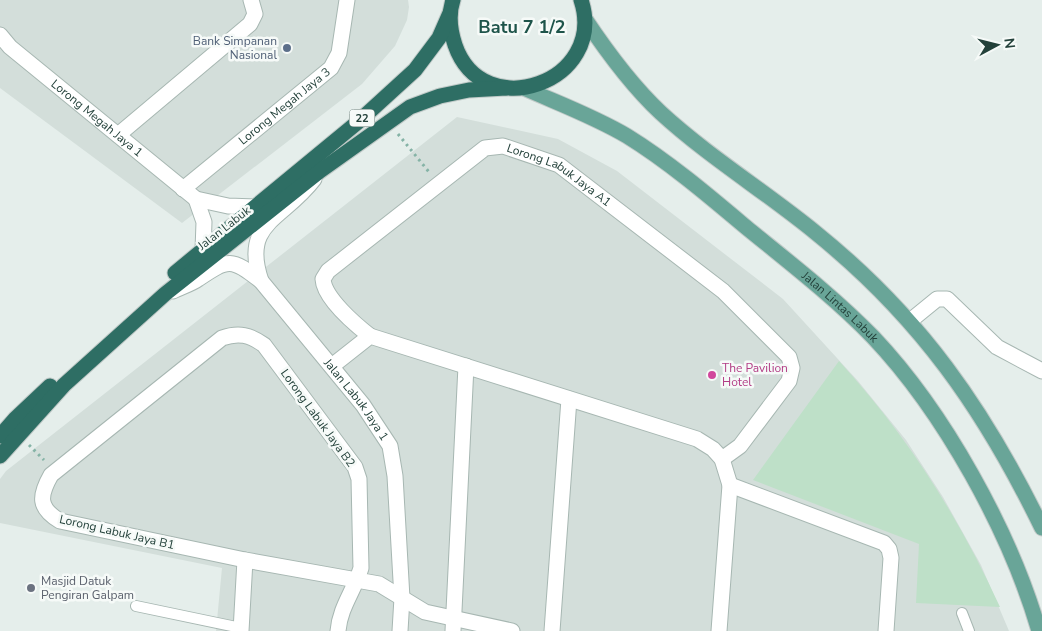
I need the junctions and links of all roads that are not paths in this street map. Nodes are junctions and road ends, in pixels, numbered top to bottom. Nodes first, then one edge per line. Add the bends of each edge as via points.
1 (251, 0) edge
2 (347, 0) edge
3 (581, 0) edge
4 (591, 0) edge
5 (451, 5) edge
6 (585, 19) junction
7 (0, 35) edge
8 (506, 88) junction
9 (526, 88) junction
10 (118, 136) junction
11 (320, 171) junction
12 (183, 188) junction
13 (196, 199) junction
14 (256, 207) junction
15 (203, 250) junction
16 (261, 281) junction
17 (165, 294) junction
18 (910, 320) junction
19 (242, 334) joint
20 (370, 336) junction
21 (332, 366) junction
22 (466, 366) junction
23 (1042, 371) edge
24 (569, 399) junction
25 (0, 436) edge
26 (0, 456) edge
27 (722, 459) junction
28 (730, 485) junction
29 (1042, 528) edge
30 (246, 560) junction
31 (356, 580) junction
32 (402, 598) junction
33 (136, 606) dead end
34 (962, 613) dead end
35 (454, 624) edge
36 (241, 630) edge
37 (338, 631) edge
38 (400, 631) edge
39 (512, 631) edge
40 (552, 631) edge
41 (719, 631) edge
42 (886, 631) edge
43 (969, 631) edge
44 (1039, 631) edge

1 - 10 street via 255,14 250,24
2 - 12 street, Lorong Megah Jaya 3 via 339,53 331,68
3 - 6 highway, 22
4 - 6 highway
5 - 8 highway, 22 via 453,40 458,53 470,70 486,82
5 - 14 highway, Jalan Labuk / 22 via 439,38 415,70
6 - 9 highway, 22 via 575,57 562,72 545,83
6 - 18 main road via 659,112 817,234
7 - 10 street, Lorong Megah Jaya 1 via 10,47
8 - 9 highway, 22
8 - 11 highway, Jalan Labuk / 22 via 469,90 410,107
9 - 44 main road, Jalan Lintas Labuk via 596,118 636,142 822,288 874,338 920,395 966,463 1014,564
10 - 12 street, Lorong Megah Jaya 1
11 - 16 street via 302,195 262,231 255,252
11 - 17 highway, Jalan Labuk / 22
12 - 13 street, Lorong Megah Jaya 1
13 - 14 street, Lorong Megah Jaya 1 via 222,206
13 - 15 street via 204,222
14 - 15 highway, Jalan Labuk / 22
15 - 25 highway, Jalan Labuk / 22 via 104,336
16 - 17 street via 244,268 226,263
16 - 21 street, Jalan Labuk Jaya 1
17 - 26 highway, Jalan Labuk / 22 via 64,386
18 - 23 street via 937,299 947,299 997,347
18 - 29 main road via 991,430
19 - 30 street, Lorong Labuk Jaya B1 via 222,338 51,475 43,489 42,502 49,514 60,521
19 - 31 street, Lorong Labuk Jaya B2 via 254,337 264,345 355,467 359,479 361,568
20 - 21 street
20 - 22 street
20 - 27 street, Lorong Labuk Jaya A1 via 351,321 325,288 324,274 486,148 503,146 559,165 723,291 789,357 792,368 789,381 740,446
21 - 32 street, Jalan Labuk Jaya 1 via 390,446
22 - 24 street
22 - 35 street
24 - 27 street via 696,440 713,449
24 - 40 street
27 - 28 street
28 - 41 street
28 - 42 street via 884,543 891,558
30 - 31 street, Lorong Labuk Jaya B1
30 - 36 street
31 - 32 street, Lorong Labuk Jaya B1 via 379,584
31 - 37 street, Lorong Labuk Jaya B2 via 341,610
32 - 35 street, Lorong Labuk Jaya B1
32 - 38 street, Jalan Labuk Jaya 1
33 - 36 lane
34 - 43 lane
35 - 39 street, Lorong Labuk Jaya B1

